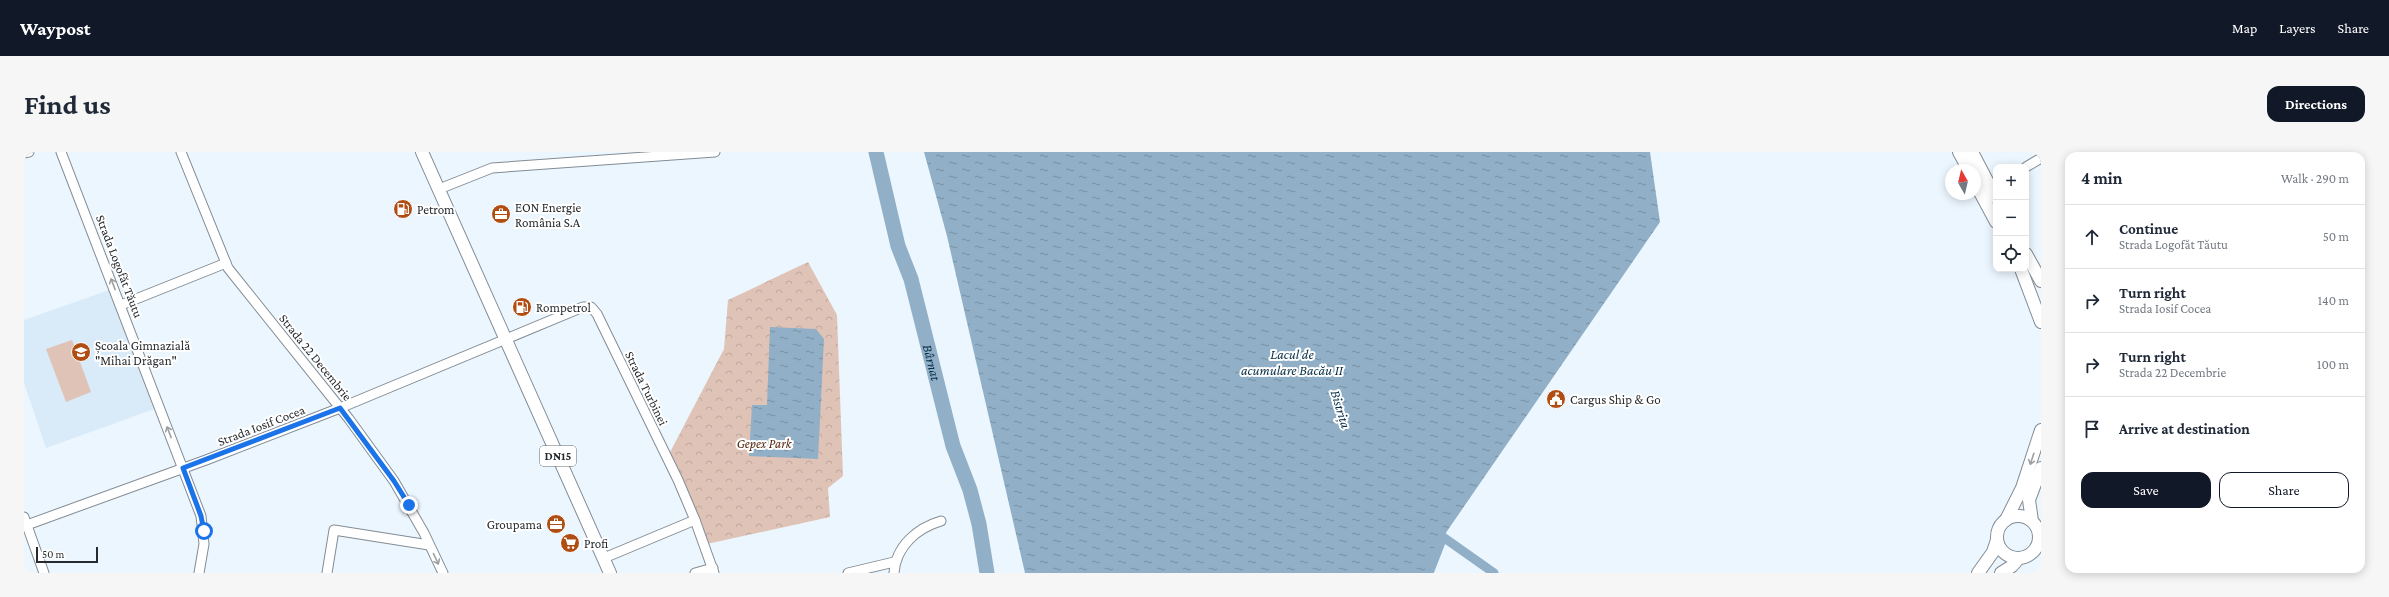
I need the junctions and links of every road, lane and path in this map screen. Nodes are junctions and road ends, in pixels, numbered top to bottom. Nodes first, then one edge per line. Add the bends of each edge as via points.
1 (29, 152) edge
2 (61, 152) edge
3 (181, 152) edge
4 (422, 152) edge
5 (715, 152) edge
6 (1959, 152) edge
7 (1972, 152) edge
8 (24, 153) edge
9 (2041, 158) edge
10 (1966, 164) edge
11 (2029, 165) edge
12 (1993, 188) edge
13 (439, 189) junction
14 (1981, 194) edge
15 (1993, 216) edge
16 (2029, 262) edge
17 (226, 263) junction
18 (2024, 272) edge
19 (2037, 285) edge
20 (121, 305) junction
21 (2041, 322) edge
22 (504, 339) junction
23 (340, 408) junction
24 (2041, 430) edge
25 (183, 468) junction
26 (2041, 468) edge
27 (695, 520) junction
28 (2006, 520) junction
29 (941, 521) dead end
30 (25, 523) edge
31 (2037, 528) edge
32 (1997, 540) junction
33 (429, 545) junction
34 (2039, 546) edge
35 (604, 558) junction
36 (2019, 558) junction
37 (894, 562) junction
38 (713, 570) edge
39 (44, 573) edge
40 (199, 573) edge
41 (327, 573) edge
42 (443, 573) edge
43 (610, 573) edge
44 (695, 573) edge
45 (848, 573) edge
46 (894, 573) edge
47 (1978, 573) edge
48 (2001, 573) edge

1 - 8 street
20 -> 2 street, Strada Logofăt Tăutu
3 - 17 street, Strada 22 Decembrie
4 - 13 main road, DN15
5 - 13 street via 492,168
6 - 10 main road
7 - 12 main road
9 - 11 street
13 - 22 main road, DN15
14 - 15 main road
16 - 19 main road
17 - 20 street
17 - 23 street, Strada 22 Decembrie
18 - 19 main road
19 - 21 main road
25 -> 20 street, Strada Logofăt Tăutu
22 - 23 street, Strada Iosif Cocea
22 - 27 street, Strada Turbinei via 583,307 591,307
22 - 35 main road, DN15
23 - 25 street, Strada Iosif Cocea
23 - 33 street, Strada 22 Decembrie via 394,481
24 -> 28 main road via 2022,488
25 - 30 street, Strada Iosif Cocea
25 - 40 street, Strada Logofăt Tăutu via 204,531
26 - 31 main road via 2029,500
27 - 35 street
27 - 38 street, Strada Turbinei
28 - 31 main road via 2019,516
28 - 32 main road via 1999,529
29 - 37 street via 929,524 914,534
30 - 39 street
31 - 34 main road
32 - 36 main road via 2002,551 2013,558
32 - 47 main road via 1993,552
33 - 41 street via 334,530
33 -> 42 street, Strada 22 Decembrie
34 - 36 main road
35 - 43 main road, DN15
36 - 48 main road
37 - 45 street
37 - 46 street
38 - 44 street, Strada Turbinei

